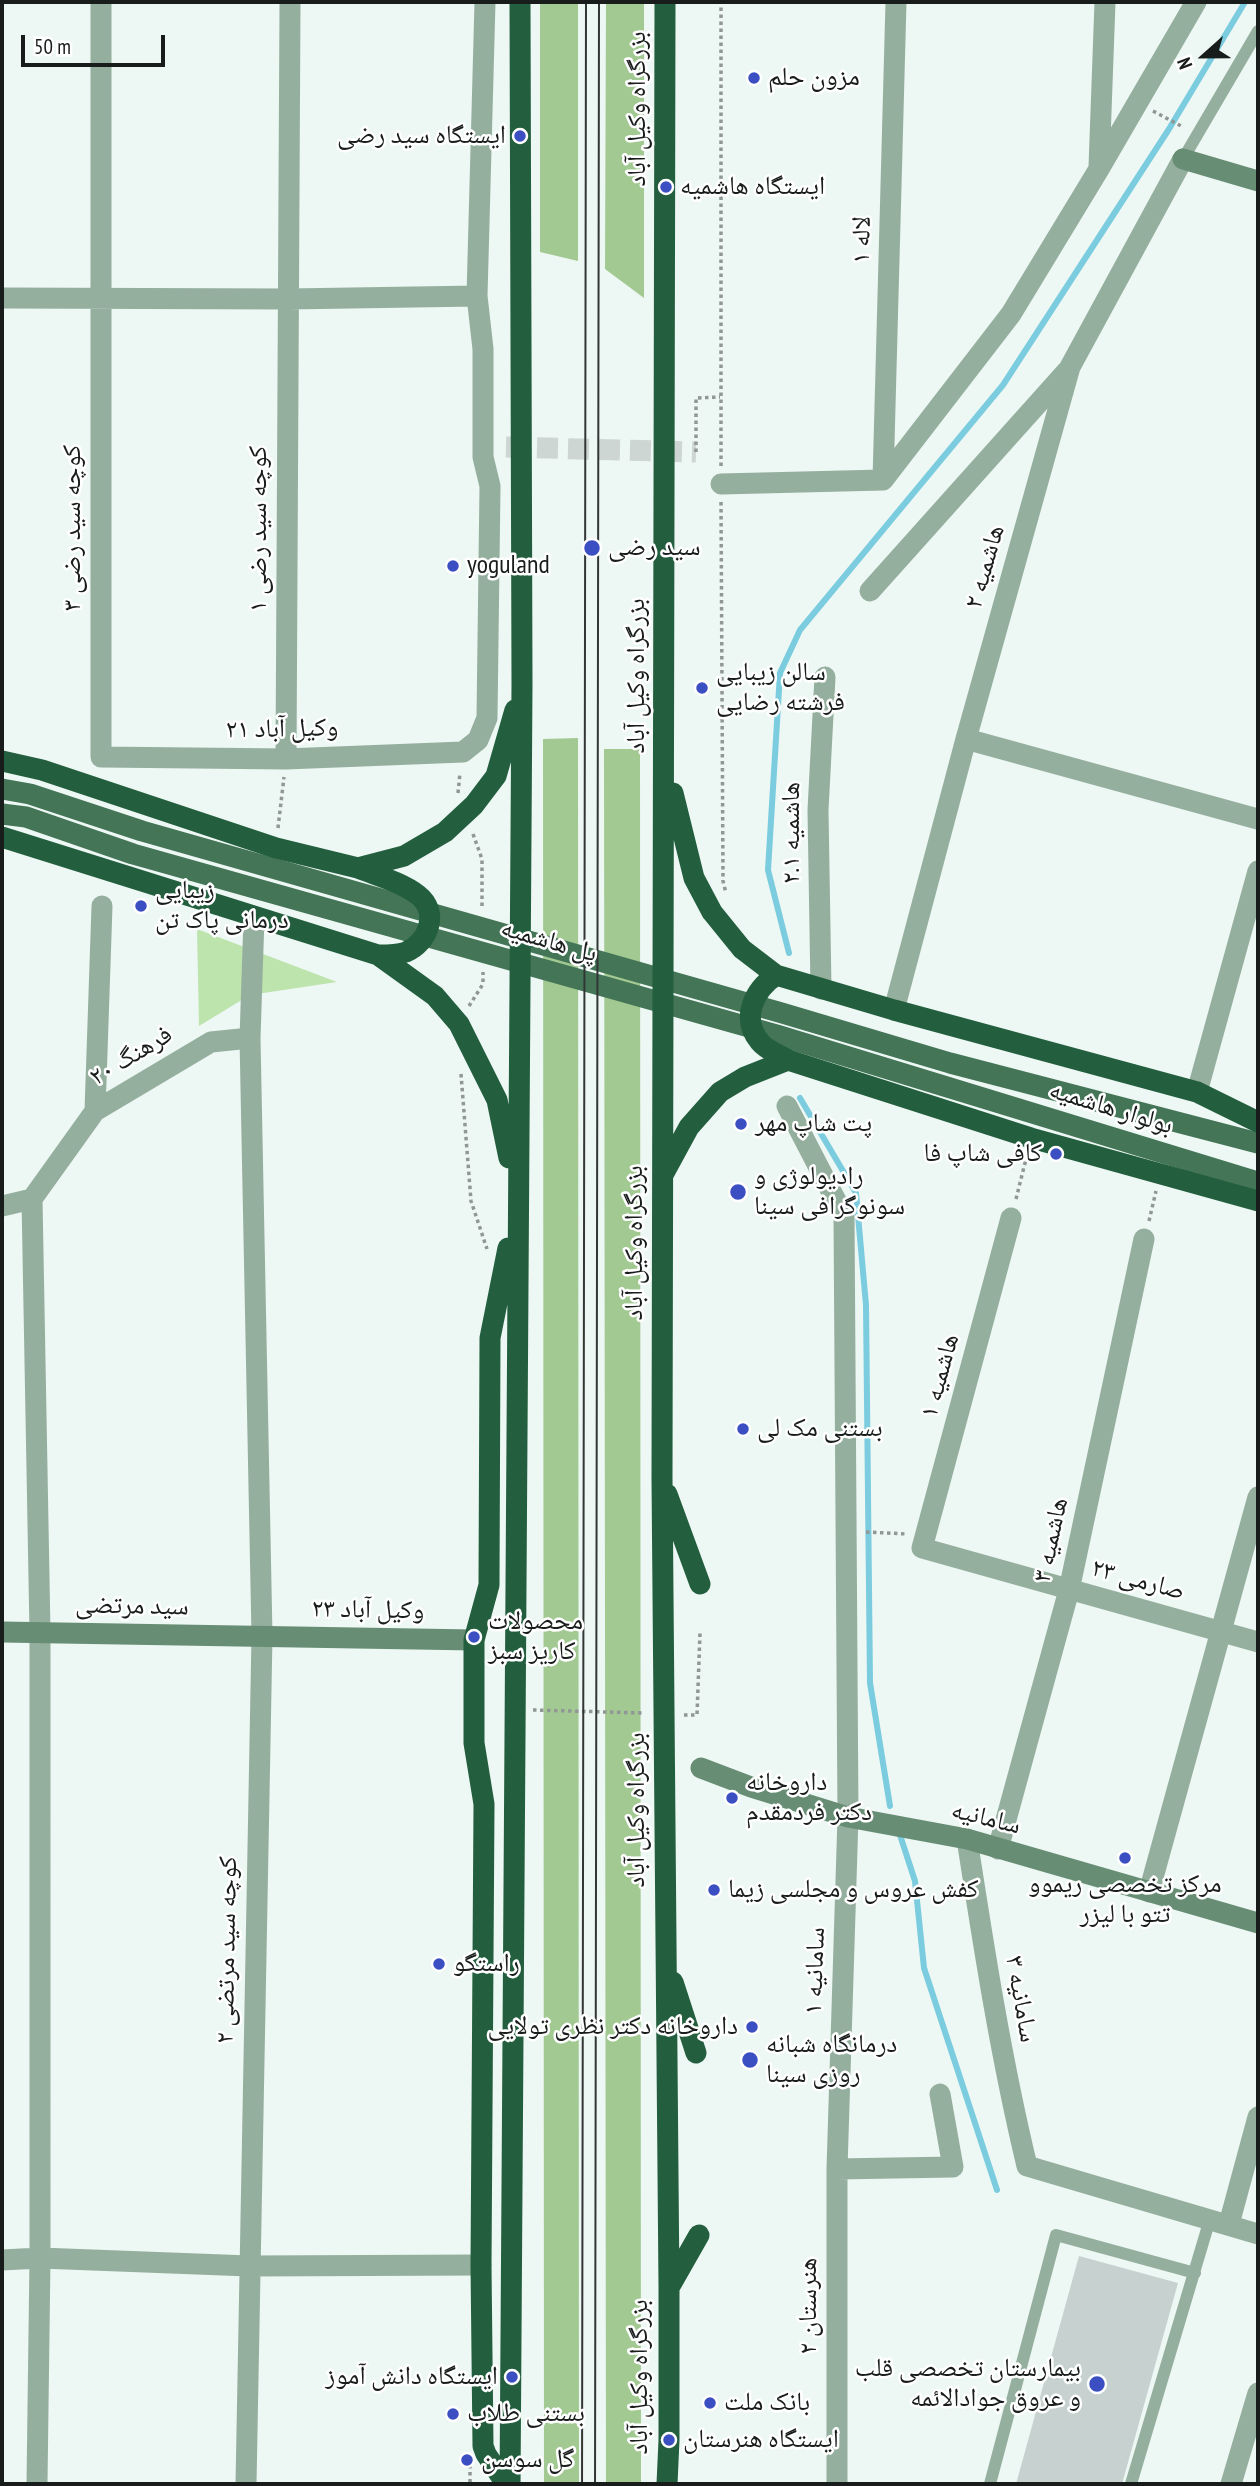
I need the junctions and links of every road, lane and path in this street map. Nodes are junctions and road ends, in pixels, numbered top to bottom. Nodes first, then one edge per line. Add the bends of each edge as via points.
1 (102, 2) edge
2 (290, 2) edge
3 (485, 2) edge
4 (520, 2) edge
5 (666, 2) edge
6 (896, 2) edge
7 (1105, 2) edge
8 (1196, 2) edge
9 (1258, 31) edge
10 (1152, 110) dead end
11 (1185, 128) dead end
12 (1183, 159) junction
13 (1099, 169) junction
14 (1258, 181) edge
15 (477, 296) junction
16 (2, 298) edge
17 (101, 299) junction
18 (288, 299) junction
19 (1070, 367) junction
20 (721, 397) dead end
21 (696, 452) dead end
22 (883, 480) junction
23 (721, 484) dead end
24 (870, 592) dead end
25 (825, 677) dead end
26 (522, 684) junction
27 (966, 739) junction
28 (463, 752) junction
29 (101, 757) joint
30 (286, 759) junction
31 (665, 759) junction
32 (2, 761) edge
33 (2, 789) edge
34 (2, 814) edge
35 (460, 818) junction
36 (1258, 819) edge
37 (2, 837) edge
38 (276, 848) junction
39 (358, 868) junction
40 (1258, 871) edge
41 (102, 906) dead end
42 (482, 914) dead end
43 (254, 918) junction
44 (378, 955) junction
45 (482, 970) dead end
46 (776, 975) junction
47 (821, 989) junction
48 (894, 1010) junction
49 (459, 1024) junction
50 (250, 1038) junction
51 (788, 1060) junction
52 (950, 1063) joint
53 (460, 1064) dead end
54 (948, 1087) joint
55 (1197, 1092) junction
56 (787, 1106) dead end
57 (96, 1111) junction
58 (1258, 1122) edge
59 (1031, 1138) junction
60 (1258, 1143) edge
61 (663, 1175) junction
62 (1160, 1175) junction
63 (1258, 1182) edge
64 (32, 1199) junction
65 (518, 1199) junction
66 (1258, 1201) edge
67 (2, 1206) edge
68 (1011, 1218) joint
69 (1144, 1239) joint
70 (487, 1251) dead end
71 (662, 1479) junction
72 (1258, 1497) edge
73 (846, 1531) junction
74 (924, 1542) junction
75 (700, 1584) dead end
76 (1069, 1590) junction
77 (2, 1632) edge
78 (40, 1632) junction
79 (1221, 1632) junction
80 (700, 1633) dead end
81 (262, 1636) junction
82 (474, 1640) junction
83 (1258, 1642) edge
84 (531, 1710) dead end
85 (656, 1714) dead end
86 (684, 1714) dead end
87 (701, 1768) dead end
88 (848, 1818) junction
89 (967, 1839) junction
90 (998, 1849) junction
91 (1149, 1892) junction
92 (1258, 1923) edge
93 (666, 1960) junction
94 (696, 2053) dead end
95 (940, 2094) dead end
96 (1258, 2117) edge
97 (837, 2169) junction
98 (1220, 2221) junction
99 (1258, 2234) edge
100 (699, 2235) dead end
101 (40, 2258) junction
102 (2, 2260) edge
103 (481, 2264) junction
104 (249, 2266) junction
105 (1195, 2273) junction
106 (668, 2288) junction
107 (1258, 2393) edge
108 (470, 2457) dead end
109 (37, 2484) edge
110 (246, 2484) edge
111 (470, 2484) edge
112 (508, 2484) edge
113 (667, 2484) edge
114 (837, 2484) edge
115 (990, 2484) edge
116 (1131, 2484) edge
117 (1231, 2484) edge

1 - 17 street, کوچه سید رضی ۳
2 - 18 street, کوچه سید رضی ۱
3 - 15 street
4 - 26 highway
5 - 31 highway, بزرگراه وکیل آباد
6 - 22 street, لاله ۱
7 - 13 street
8 - 13 street
9 - 12 lane
10 - 11 path
12 - 14 street
12 - 19 street, هاشمیه ۲
13 - 22 street via 1011,314
15 - 18 street
15 - 28 street via 483,349 483,457 490,486 487,718 478,740
16 - 17 street
17 - 18 street
17 - 29 street, کوچه سید رضی ۳
18 - 30 street, کوچه سید رضی ۱
19 - 24 street
19 - 27 street, هاشمیه ۲
20 - 21 path via 696,398
22 - 23 street
25 - 47 street, هاشمیه ۲.۱ via 818,810
26 - 35 highway via 496,775
26 - 65 highway
27 - 36 street
27 - 48 street, هاشمیه ۲
28 - 30 street, ۲۱ وکیل آباد
28 - 35 path via 457,790
29 - 30 street, ۲۱ وکیل آباد
30 - 38 path
31 - 46 highway via 694,878 712,912 742,949
31 - 61 highway, بزرگراه وکیل آباد
32 - 38 highway via 43,770
33 - 52 main road, پل هاشمیه
34 - 54 main road, پل هاشمیه via 26,817 133,854 751,1027
35 - 39 highway via 404,856
35 - 42 path via 472,832 482,859
37 - 43 highway
38 - 39 highway
39 - 44 highway via 421,897 430,915 429,929 418,946 403,953
40 - 55 street
41 - 57 street
43 - 44 highway
43 - 50 street, کوچه سید مرتضی ۲
44 - 49 highway via 435,996
45 - 49 path via 483,984
46 - 47 highway
46 - 51 highway via 763,984 750,1014 761,1044
47 - 48 highway
48 - 55 highway
49 - 65 highway via 497,1100
50 - 57 street, فرهنگ ۲۰ via 211,1042
50 - 81 street, کوچه سید مرتضی ۲
51 - 59 highway
51 - 61 highway via 720,1092 689,1127
52 - 60 main road, بولوار هاشمیه
53 - 70 path via 471,1201
54 - 63 main road, بولوار هاشمیه
55 - 58 highway
56 - 73 street, سامانیه ۱ via 844,1216
57 - 64 street, فرهنگ ۲۰
59 - 62 highway
59 - 68 path
61 - 71 highway, بزرگراه وکیل آباد
62 - 66 highway
62 - 69 path
64 - 67 street
64 - 78 street
65 - 82 highway via 490,1338 489,1585
65 - 112 highway
68 - 74 street, هاشمیه ۱
69 - 76 street, هاشمیه ۳
71 - 75 highway
71 - 93 highway, بزرگراه وکیل آباد
72 - 79 street
73 - 74 path
73 - 88 street, سامانیه ۱
74 - 76 street, صارمی ۲۳
76 - 79 street, صارمی ۲۳
76 - 90 street, هاشمیه ۳
77 - 78 street, سید مرتضی
78 - 81 street, سید مرتضی
78 - 101 street
79 - 83 street, صارمی ۲۳
79 - 91 street
80 - 86 path via 697,1715
81 - 82 street, ۲۳ وکیل آباد
81 - 104 street, کوچه سید مرتضی ۲
82 - 103 highway via 474,1743 484,1804
84 - 85 path
87 - 88 street, سامانیه
88 - 89 street, سامانیه
88 - 97 street, سامانیه ۱
89 - 90 street, سامانیه
89 - 98 street, سامانیه ۳ via 991,1994 1027,2166
90 - 91 street, سامانیه
91 - 92 street, سامانیه
93 - 94 highway
93 - 106 highway, بزرگراه وکیل آباد
95 - 97 street via 953,2167
96 - 98 street
97 - 114 street, هنرستان ۲
98 - 99 street
98 - 105 lane
100 - 106 highway
101 - 102 street
101 - 104 street
101 - 109 street
103 - 104 street
103 - 112 highway via 483,2446
104 - 110 street, کوچه سید مرتضی ۲
105 - 115 lane via 1056,2235
105 - 116 lane
106 - 113 highway, بزرگراه وکیل آباد
107 - 117 street
108 - 111 path

